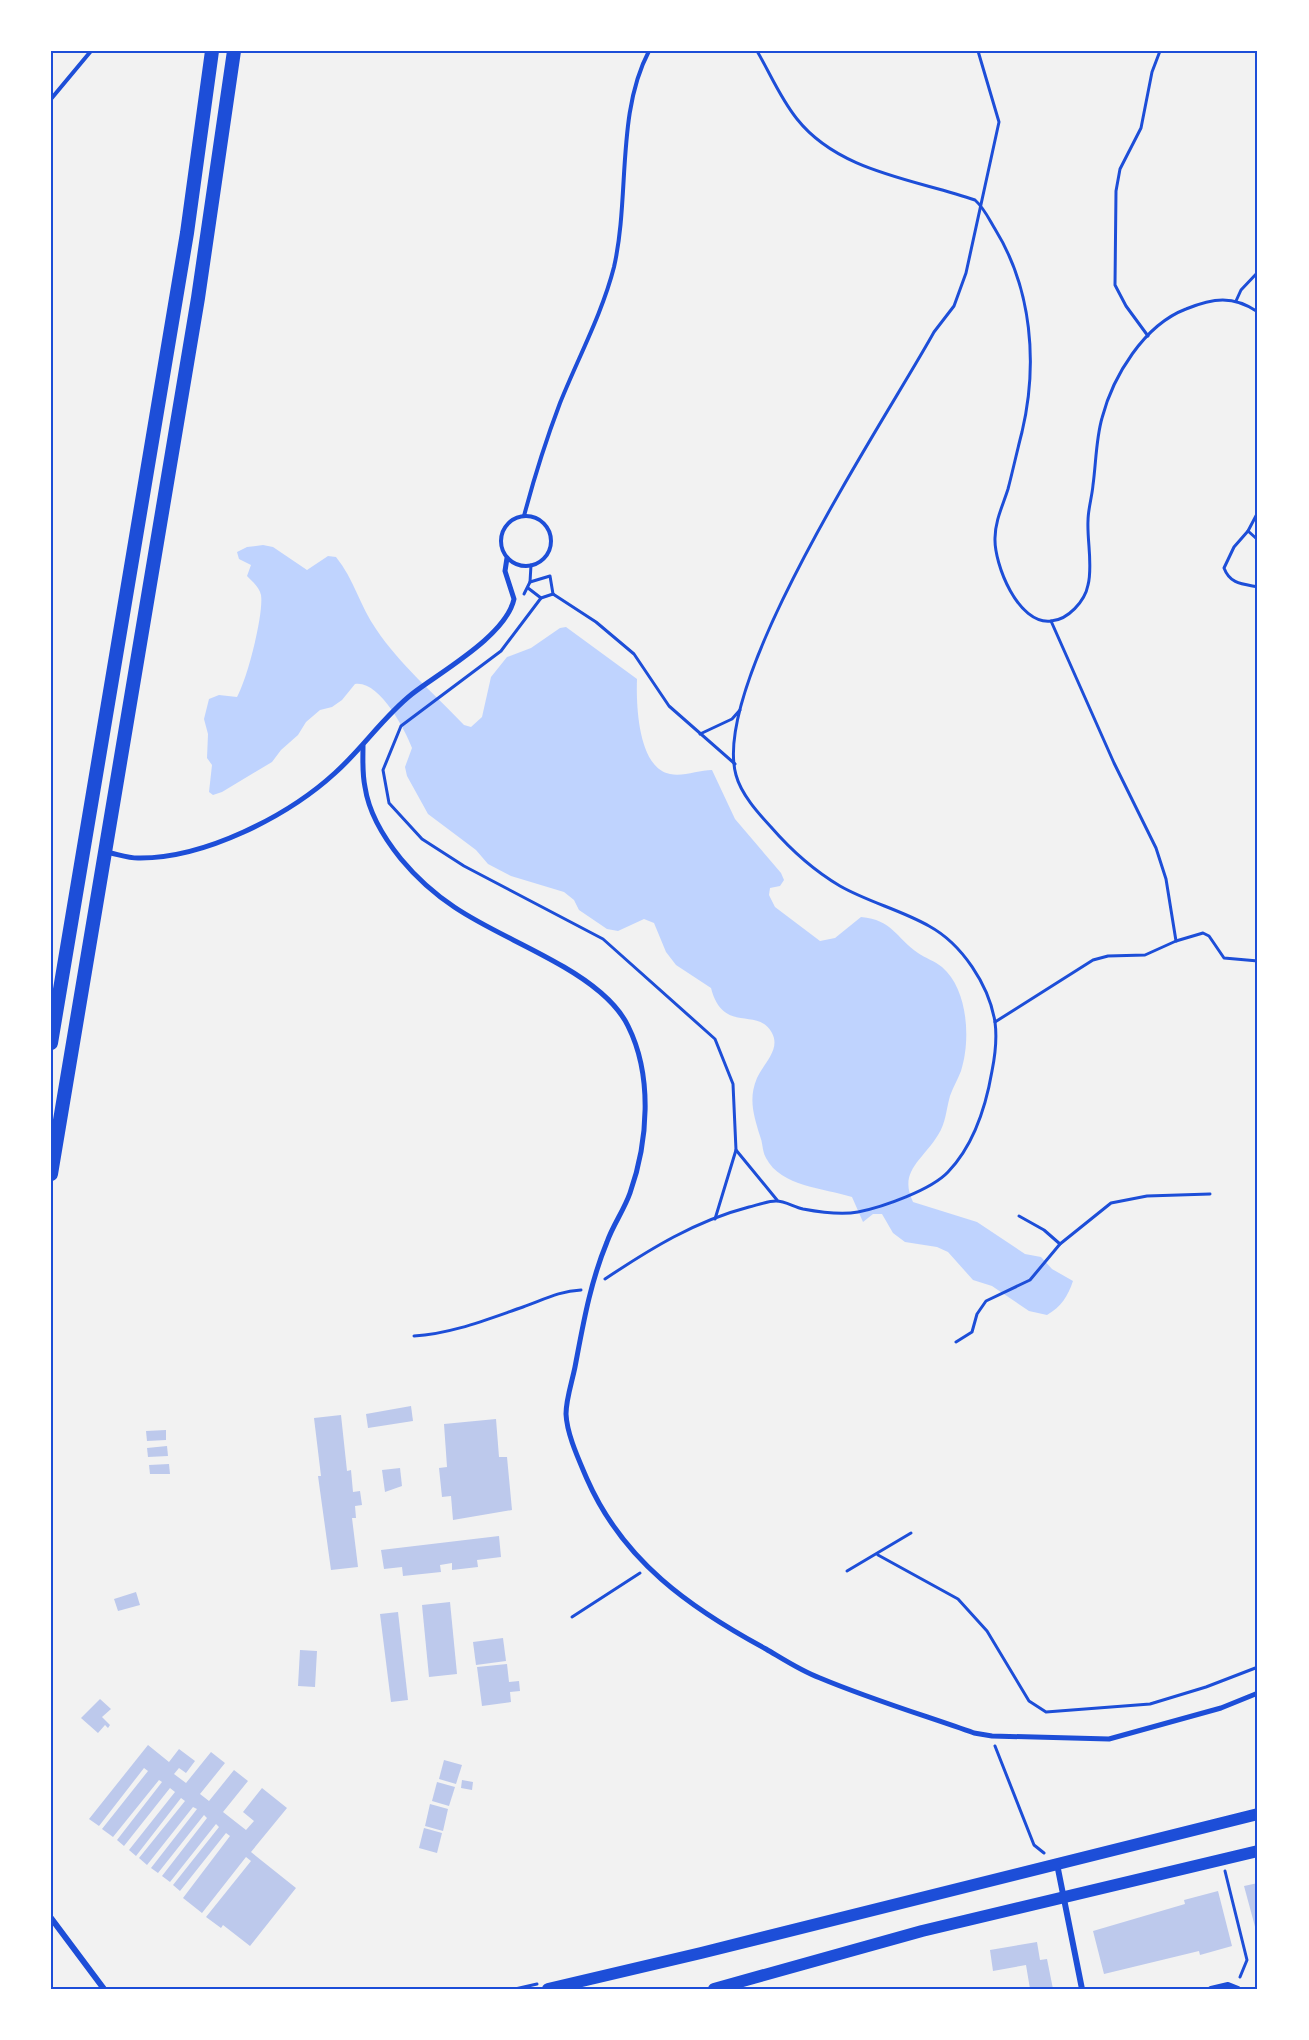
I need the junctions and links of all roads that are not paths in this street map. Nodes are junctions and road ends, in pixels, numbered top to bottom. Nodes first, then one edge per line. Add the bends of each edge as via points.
1 (91, 51) edge
2 (212, 51) edge
3 (234, 51) edge
4 (649, 51) edge
5 (51, 99) edge
6 (51, 495) edge
7 (524, 516) junction
8 (51, 526) edge
9 (507, 558) junction
10 (363, 746) junction
11 (105, 852) junction
12 (51, 1043) edge
13 (51, 1174) edge
14 (1258, 1693) edge
15 (1258, 1814) edge
16 (1258, 1851) edge
17 (1057, 1864) junction
18 (1065, 1898) junction
19 (51, 1918) edge
20 (1237, 1988) edge
21 (104, 1989) edge
22 (548, 1989) edge
23 (714, 1989) edge
24 (1082, 1989) edge
25 (1211, 1989) edge

1 - 5 lane
2 - 12 highway via 187,233
3 - 11 highway
4 - 7 lane via 634,86 613,268 548,435
6 - 8 lane
7 - 9 lane via 503,530 501,545
7 - 9 lane via 542,522 550,536 548,552 531,566 521,566
9 - 10 street via 505,571 514,599 508,614 474,648 384,719
10 - 11 street via 270,821 217,843 162,857 136,858
10 - 14 street via 364,785 370,807 389,844 421,883 448,905 578,976 617,1008 638,1053 645,1127 630,1194 590,1289 566,1415 596,1500 627,1546 710,1619 818,1678 974,1733 1109,1739 1221,1708
11 - 13 highway
15 - 17 main road
16 - 18 main road
17 - 18 street
17 - 22 main road
18 - 23 main road via 922,1931
18 - 24 street
19 - 21 street
20 - 25 street via 1228,1985

